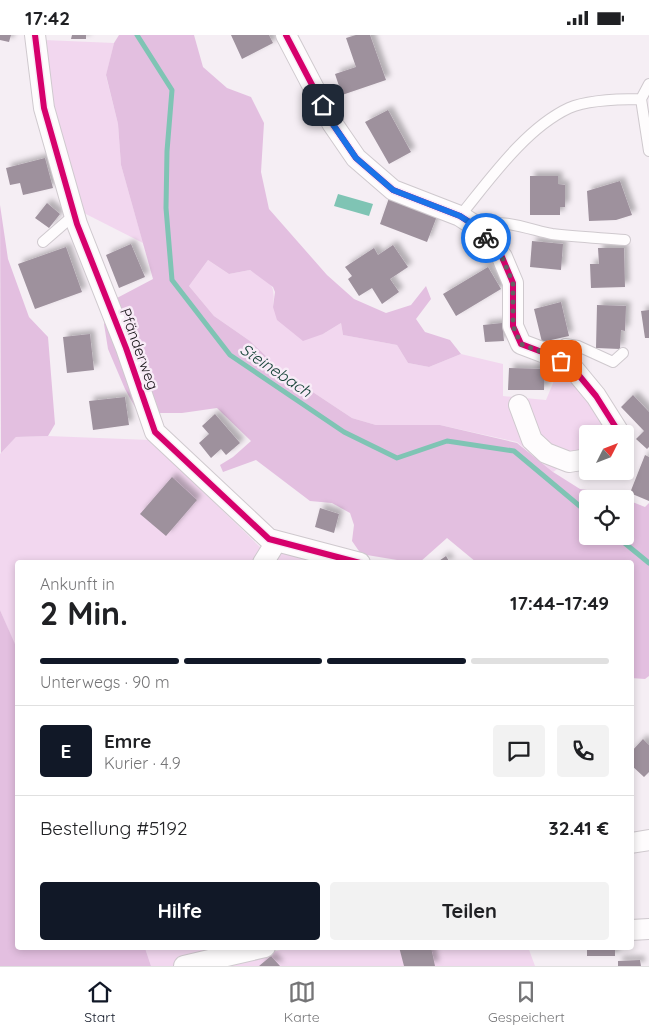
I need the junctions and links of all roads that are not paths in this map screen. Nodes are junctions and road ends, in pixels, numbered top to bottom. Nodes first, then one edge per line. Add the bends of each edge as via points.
1 (35, 35) edge
2 (286, 35) edge
3 (649, 84) edge
4 (641, 99) junction
5 (649, 151) edge
6 (74, 215) junction
7 (460, 216) junction
8 (477, 227) junction
9 (625, 240) dead end
10 (43, 242) dead end
11 (623, 353) dead end
12 (550, 355) junction
13 (519, 405) dead end
14 (614, 425) edge
15 (579, 460) edge
16 (276, 542) junction
17 (265, 560) edge
18 (348, 560) edge
19 (649, 840) edge
20 (634, 842) edge
21 (649, 929) edge
22 (634, 930) edge
23 (252, 950) edge
24 (184, 966) edge

1 - 6 street, Pfänderweg via 44,108
2 - 7 street via 332,123 356,158 393,190
3 - 4 lane
4 - 5 lane
4 - 7 lane via 609,99 570,107 536,128
6 - 10 lane
6 - 16 street, Pfänderweg via 155,432
7 - 8 street
8 - 9 lane via 485,223 509,225 552,234
8 - 12 street via 502,257 513,283 513,326 521,344
11 - 12 lane via 614,362 578,346 565,344
12 - 14 street via 572,367
13 - 15 street via 532,440 546,453 569,462
16 - 17 street
16 - 18 street, Pfänderweg
19 - 20 street
21 - 22 street
23 - 24 street

